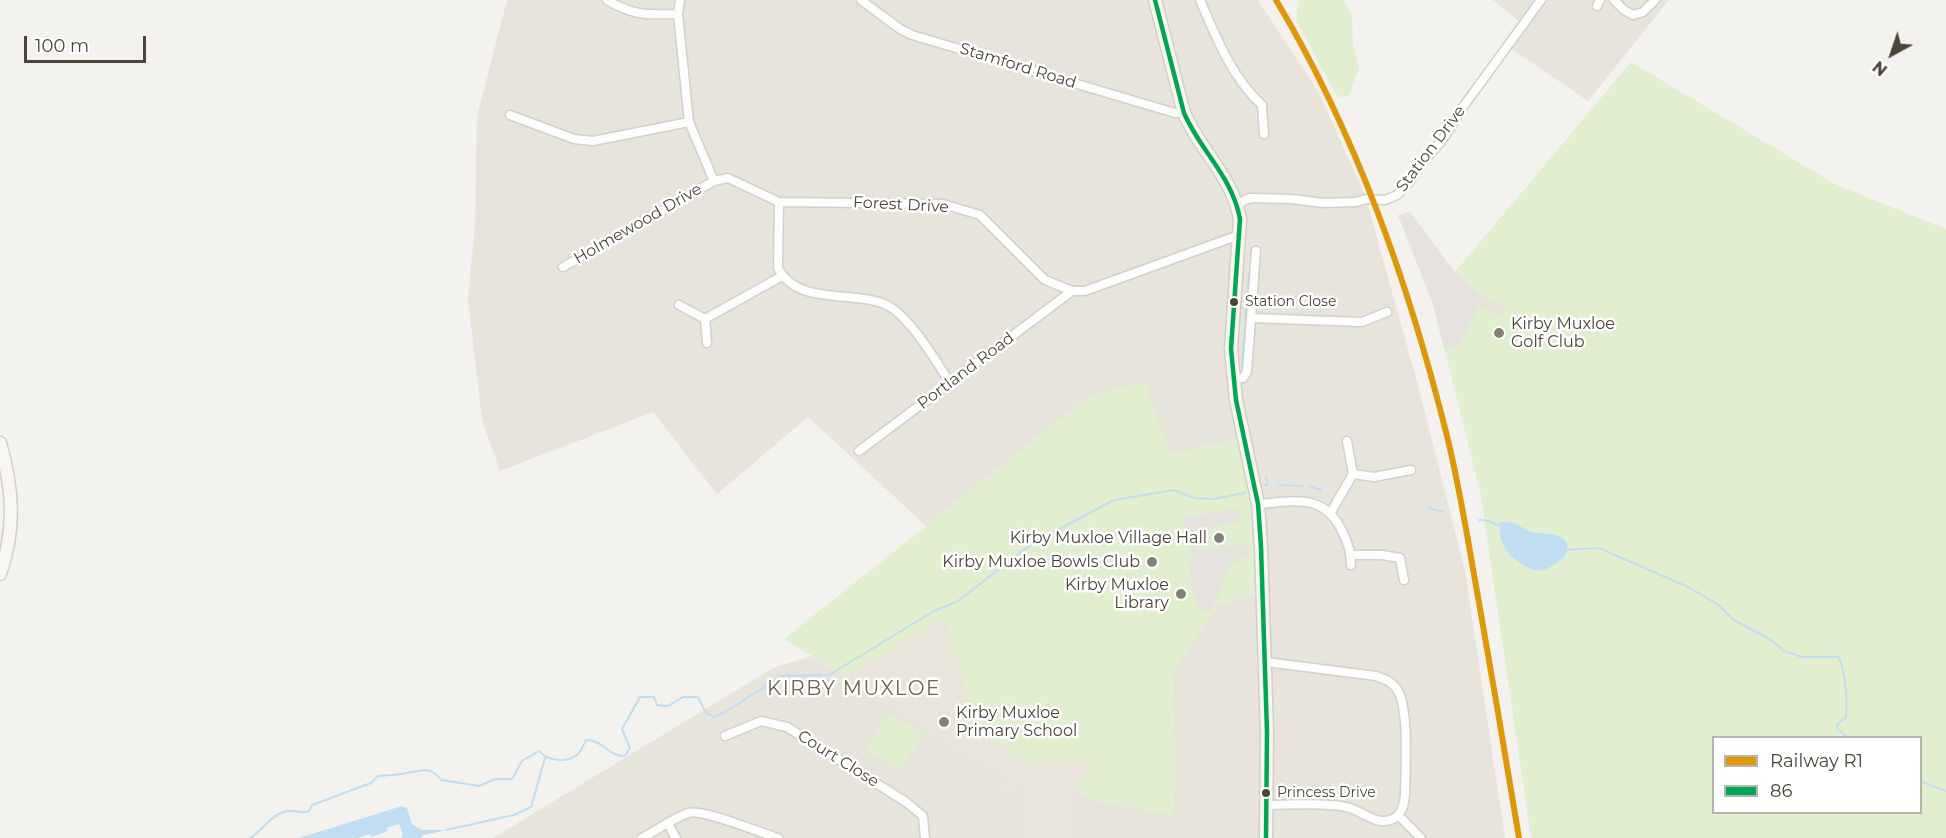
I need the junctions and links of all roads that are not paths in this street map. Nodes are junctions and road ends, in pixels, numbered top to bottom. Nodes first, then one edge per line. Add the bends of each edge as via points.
1 (607, 0) edge
2 (680, 0) edge
3 (861, 0) edge
4 (1155, 0) edge
5 (1200, 0) edge
6 (1541, 0) edge
7 (1614, 0) edge
8 (1655, 0) edge
9 (678, 14) junction
10 (1184, 113) junction
11 (510, 115) dead end
12 (689, 122) junction
13 (1264, 134) dead end
14 (714, 181) junction
15 (779, 202) junction
16 (1237, 204) junction
17 (1239, 235) junction
18 (1256, 251) dead end
19 (562, 267) dead end
20 (782, 276) junction
21 (1072, 291) junction
22 (679, 305) dead end
23 (1387, 312) dead end
24 (1251, 318) junction
25 (705, 320) junction
26 (707, 343) dead end
27 (1234, 379) junction
28 (950, 382) junction
29 (1347, 441) dead end
30 (0, 443) edge
31 (859, 451) dead end
32 (1411, 470) dead end
33 (1353, 474) junction
34 (1258, 504) junction
35 (1331, 512) junction
36 (0, 574) edge
37 (1404, 580) dead end
38 (1266, 662) junction
39 (725, 736) dead end
40 (1267, 805) junction
41 (1398, 815) junction
42 (668, 824) junction
43 (642, 838) edge
44 (676, 838) edge
45 (778, 838) edge
46 (925, 838) edge
47 (1266, 838) edge
48 (1421, 838) edge

1 - 9 street via 624,10
2 - 9 street
3 - 10 street, Stamford Road via 912,35
4 - 10 street
5 - 13 street via 1235,74 1262,105
6 - 16 street, Station Drive via 1443,139 1397,195 1385,200 1323,203 1250,198
7 - 8 street via 1629,14 1638,15
9 - 12 street
10 - 16 street
11 - 12 street via 574,139 593,141
12 - 14 street
14 - 15 street, Forest Drive via 728,178
14 - 19 street, Holmewood Drive
15 - 20 street via 778,268
15 - 21 street, Forest Drive via 943,204 980,214 1045,280
16 - 17 street
17 - 21 street via 1085,291
17 - 27 street via 1231,349
18 - 24 street
20 - 25 street
20 - 28 street via 805,292 884,303 911,325
21 - 28 street, Portland Road
22 - 25 street
23 - 24 street via 1362,322
24 - 27 street via 1247,372 1243,378
25 - 26 street
27 - 34 street
28 - 31 street, Portland Road
29 - 33 street
30 - 36 street via 12,497 10,534
32 - 33 street via 1374,477
33 - 35 street
34 - 35 street via 1299,500
34 - 38 street
35 - 37 street via 1339,523 1351,560 1382,555 1400,558
38 - 40 street
38 - 41 street via 1376,676 1397,688 1404,707 1405,795
39 - 46 street, Court Close via 761,722 787,727 906,802 923,816
40 - 41 street via 1344,806 1381,821
40 - 47 street
41 - 48 street
42 - 43 street
42 - 44 street
42 - 45 street via 690,811 714,815

